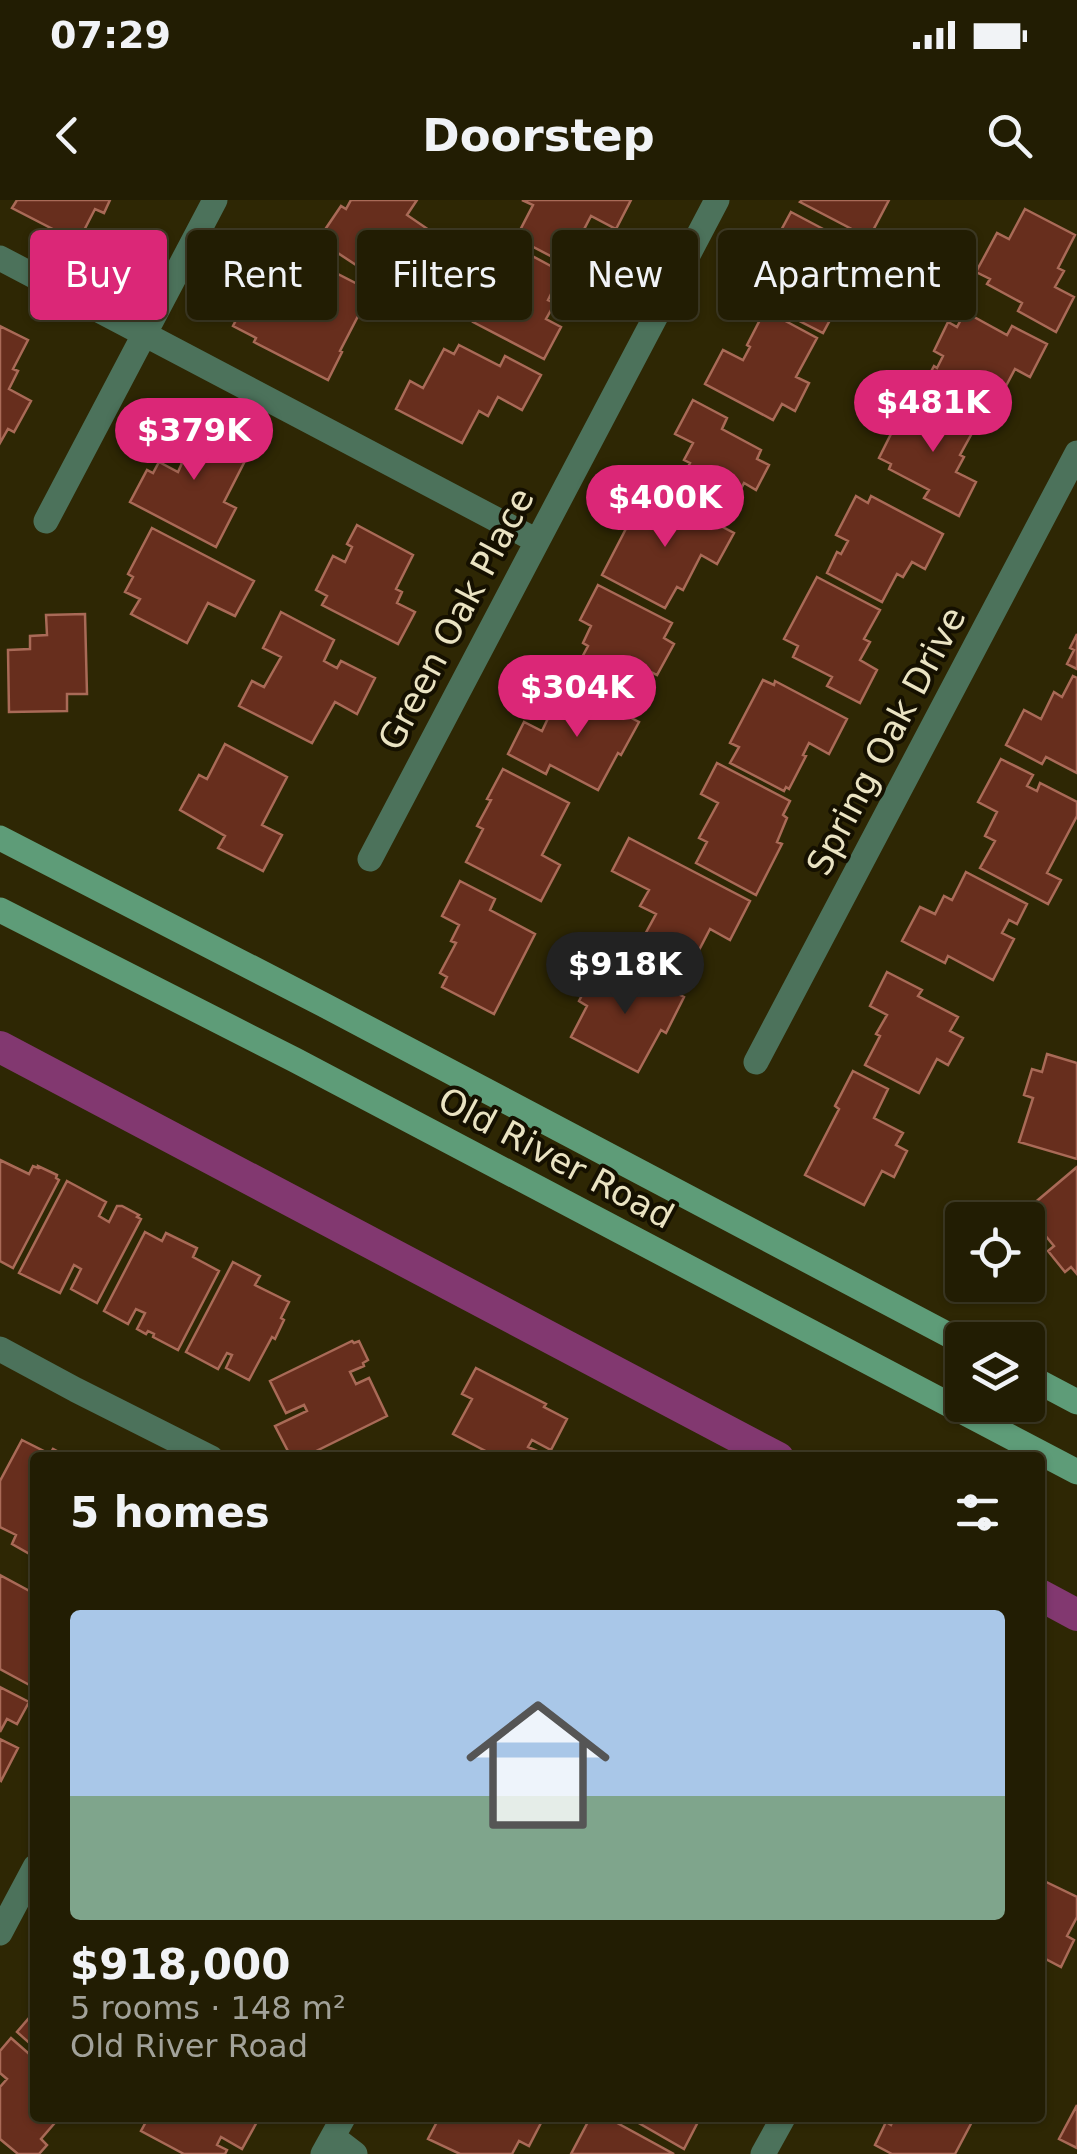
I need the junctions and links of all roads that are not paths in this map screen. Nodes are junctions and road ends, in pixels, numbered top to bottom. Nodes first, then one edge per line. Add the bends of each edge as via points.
1 (215, 200) edge
2 (717, 200) edge
3 (0, 258) edge
4 (144, 334) junction
5 (1077, 453) edge
6 (46, 521) dead end
7 (537, 541) junction
8 (0, 838) edge
9 (370, 859) dead end
10 (0, 910) edge
11 (756, 1062) dead end
12 (945, 1333) edge
13 (0, 1349) edge
14 (1045, 1385) edge
15 (1077, 1402) edge
16 (199, 1452) edge
17 (1039, 1452) edge
18 (1045, 1455) edge
19 (1077, 1472) edge
20 (30, 1877) edge
21 (0, 1933) edge
22 (780, 2122) edge
23 (333, 2136) edge
24 (356, 2154) edge
25 (764, 2154) edge

1 - 4 street
2 - 7 street, Green Oak Place
3 - 4 street
4 - 6 street
4 - 7 street
5 - 11 street, Spring Oak Drive
7 - 9 street, Green Oak Place
8 - 12 main road, Old River Road
10 - 17 main road, Old River Road
13 - 16 street
14 - 15 main road
18 - 19 main road, Old River Road
20 - 21 street
22 - 25 street
23 - 24 street

